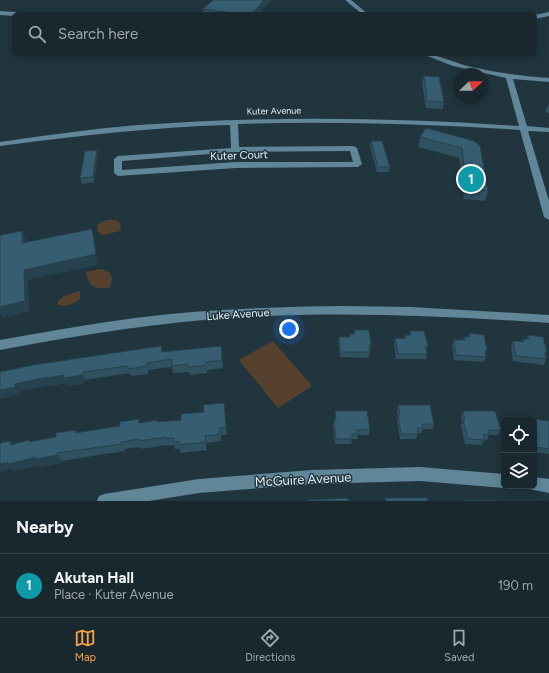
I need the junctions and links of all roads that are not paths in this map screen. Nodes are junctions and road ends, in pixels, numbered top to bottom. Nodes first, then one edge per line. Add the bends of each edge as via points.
1 (348, 0) edge
2 (363, 12) edge
3 (0, 13) edge
4 (12, 14) edge
5 (549, 14) edge
6 (537, 17) edge
7 (431, 56) edge
8 (510, 77) junction
9 (549, 80) edge
10 (234, 122) junction
11 (525, 128) junction
12 (549, 130) edge
13 (0, 144) edge
14 (235, 150) junction
15 (549, 217) edge
16 (549, 320) edge
17 (0, 345) edge
18 (501, 481) edge
19 (537, 484) edge
20 (549, 486) edge
21 (104, 501) edge

1 - 2 street
3 - 4 street
5 - 6 street
7 - 8 street via 470,69
8 - 9 street
8 - 11 street
10 - 11 street, Kuter Avenue via 384,120
10 - 13 street, Kuter Avenue via 125,129
10 - 14 street, Kuter Court
11 - 12 street, Kuter Avenue
11 - 15 street
14 - 14 street, Kuter Court via 353,148 358,164 236,165 118,173 118,159
16 - 17 street, Luke Avenue via 426,311 301,310 132,323
18 - 21 street, McGuire Avenue via 420,474 312,477 199,486
19 - 20 street

